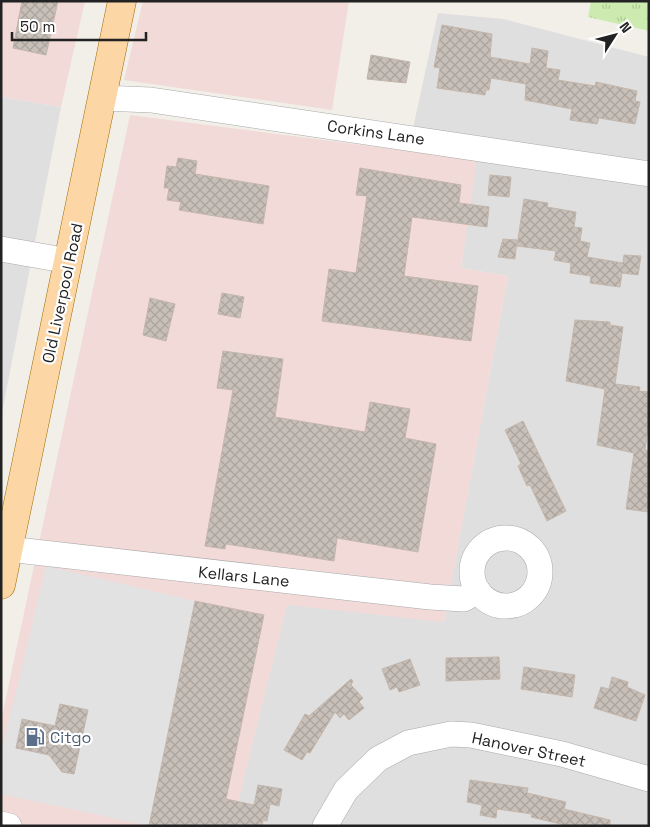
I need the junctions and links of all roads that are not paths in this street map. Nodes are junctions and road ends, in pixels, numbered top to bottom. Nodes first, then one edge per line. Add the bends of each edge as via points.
1 (122, 1) edge
2 (102, 98) junction
3 (649, 174) edge
4 (1, 249) edge
5 (69, 261) junction
6 (8, 549) junction
7 (1, 585) edge
8 (478, 591) dead end
9 (649, 779) edge
10 (1, 824) edge
11 (9, 826) edge
12 (326, 826) edge

1 - 2 main road, Old Liverpool Road
2 - 3 street, Corkins Lane via 160,101
2 - 5 main road, Old Liverpool Road
4 - 5 street
5 - 6 main road, Old Liverpool Road
6 - 7 main road, Old Liverpool Road
6 - 8 street, Kellars Lane via 430,597 464,599
9 - 12 street, Hanover Street via 562,754 470,734 451,734 408,743 378,759 346,790
10 - 11 street

